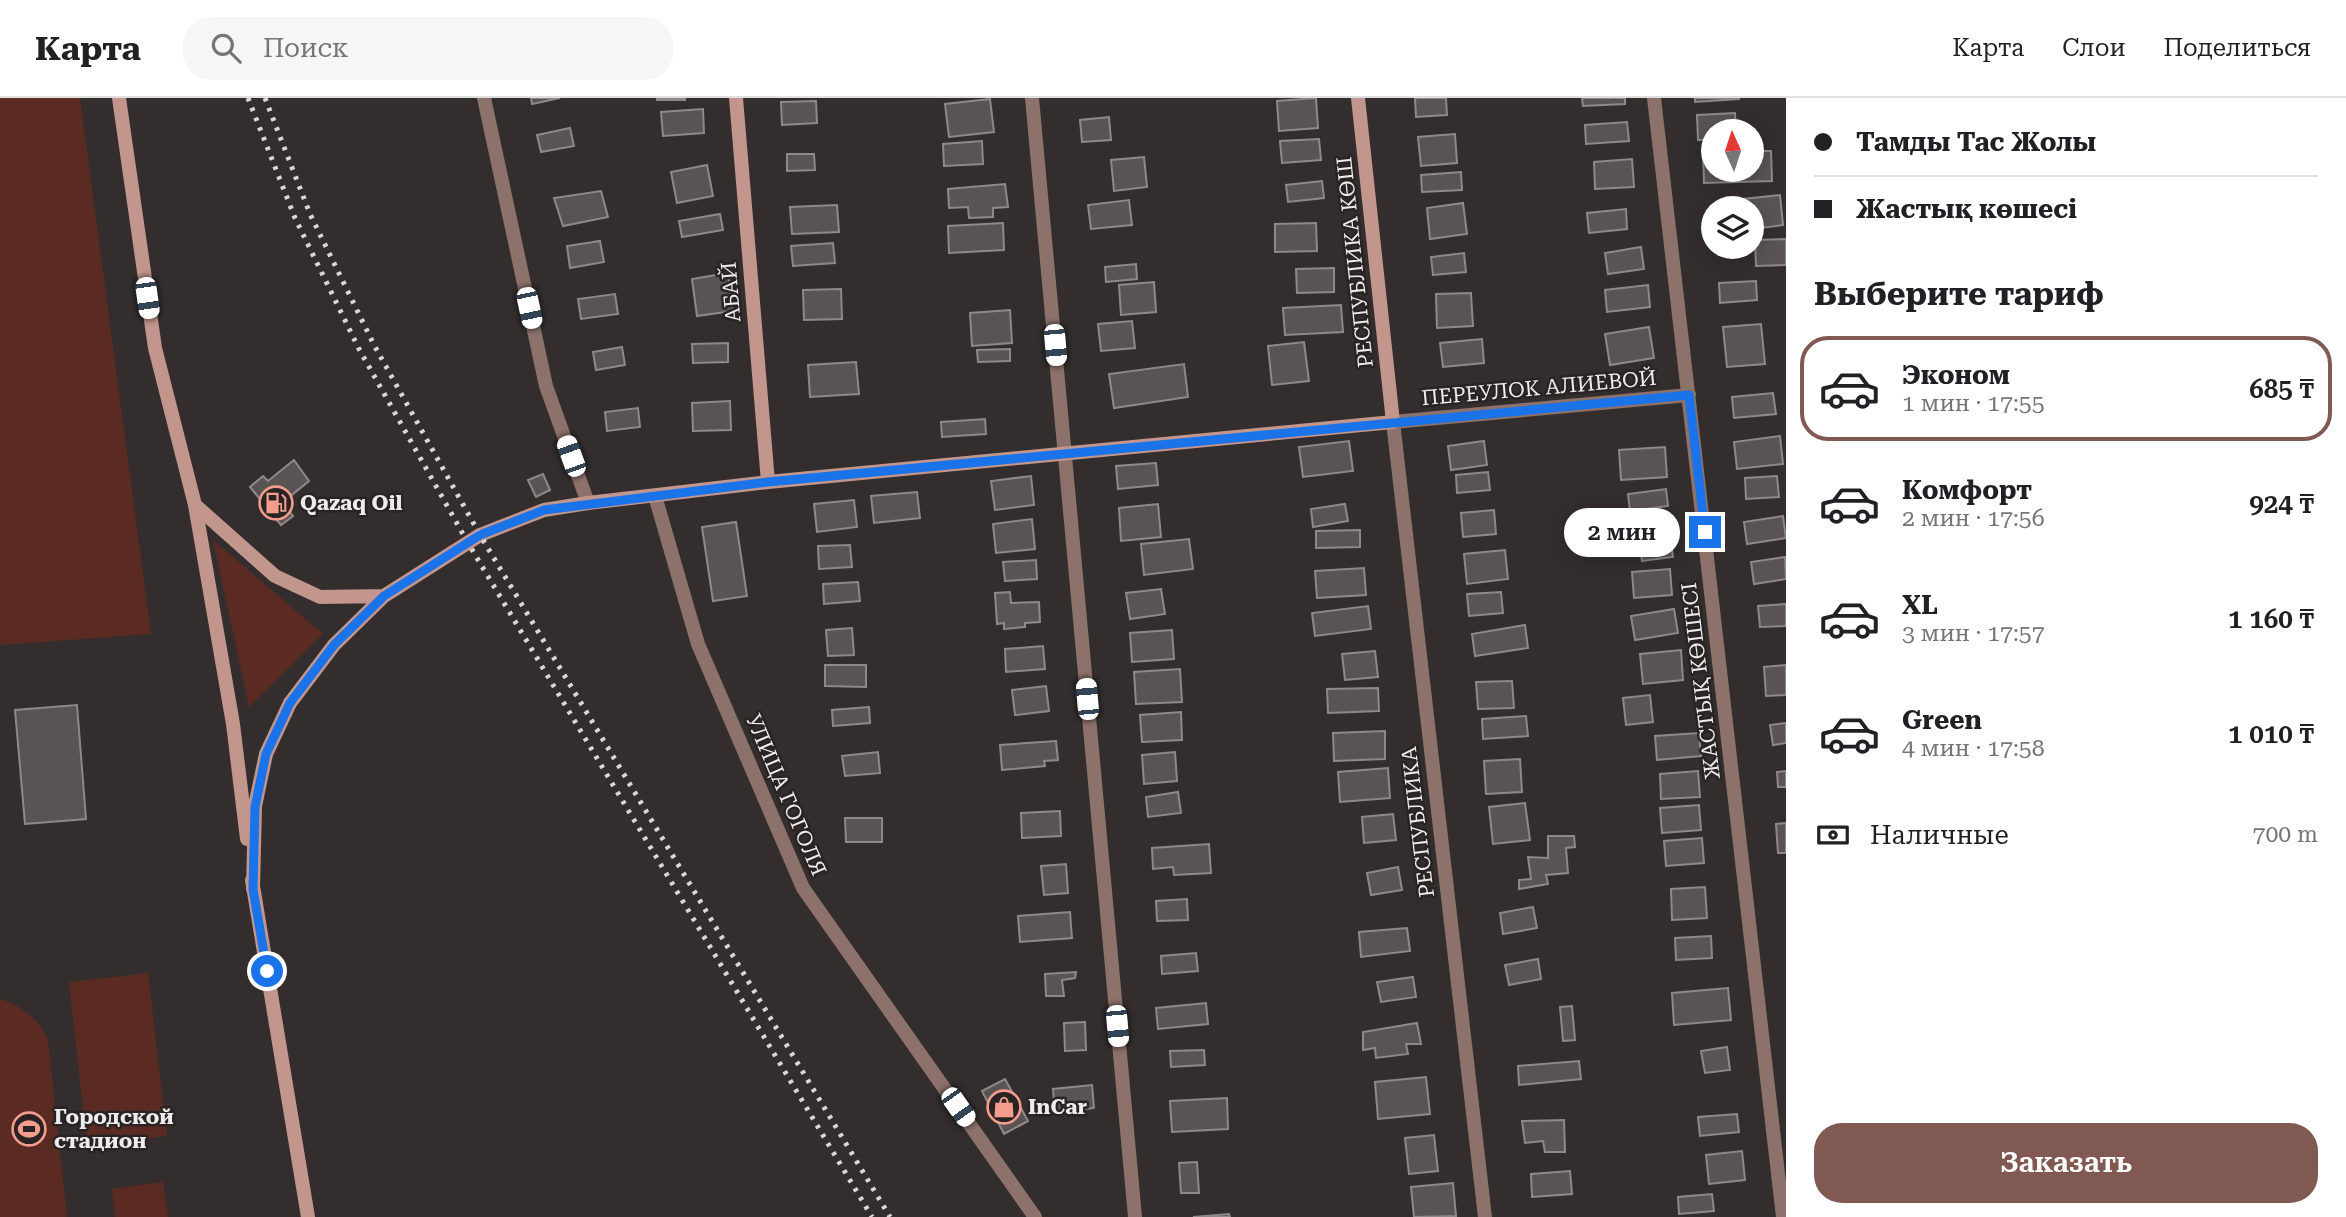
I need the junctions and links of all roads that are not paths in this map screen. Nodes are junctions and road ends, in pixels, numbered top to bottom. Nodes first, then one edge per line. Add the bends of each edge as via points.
1 (119, 98) edge
2 (484, 98) edge
3 (736, 98) edge
4 (1032, 98) edge
5 (1358, 98) edge
6 (1654, 98) edge
7 (1689, 395) junction
8 (1393, 422) junction
9 (1065, 454) junction
10 (768, 482) junction
11 (655, 496) junction
12 (588, 503) junction
13 (195, 505) junction
14 (384, 596) junction
15 (253, 889) junction
16 (308, 1217) edge
17 (1035, 1217) edge
18 (1135, 1217) edge
19 (1485, 1217) edge
20 (1783, 1217) edge

1 - 13 main road via 155,348
2 - 12 street via 546,386
3 - 10 main road, АБАЙ
4 - 9 street
5 - 8 main road, РЕСПУБЛИКА КӨШ
6 - 7 street, ЖАСТЫҚ КӨШЕСІ
7 - 8 street, ПЕРЕУЛОК АЛИЕВОЙ
7 - 20 street, ЖАСТЫҚ КӨШЕСІ
8 - 9 main road
8 - 19 street, РЕСПУБЛИКА
9 - 10 main road
9 - 18 street
10 - 11 main road
11 - 12 main road
11 - 17 street, УЛИЦА ГОГОЛЯ via 698,644 803,888
12 - 14 main road via 544,510 480,535
13 - 14 main road via 275,576 320,597
13 - 15 main road via 233,724
14 - 15 main road via 334,645 290,703 266,754 255,807
15 - 16 main road

